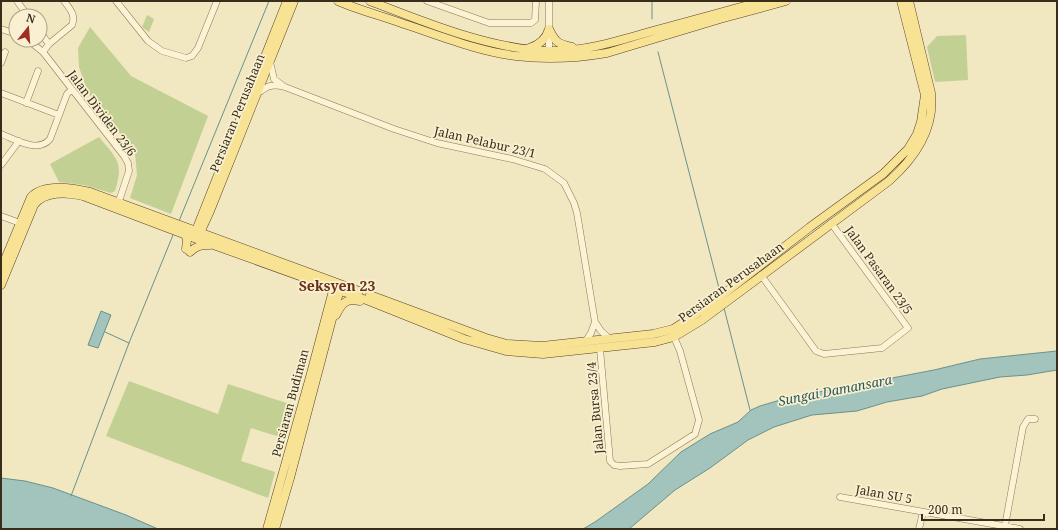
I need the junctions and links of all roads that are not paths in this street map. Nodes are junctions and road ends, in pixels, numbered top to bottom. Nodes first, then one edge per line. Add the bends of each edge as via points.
1 (64, 1) edge
2 (116, 1) edge
3 (217, 1) edge
4 (338, 1) edge
5 (370, 1) edge
6 (426, 1) edge
7 (536, 1) edge
8 (549, 1) edge
9 (763, 1) edge
10 (786, 1) edge
11 (901, 1) edge
12 (909, 1) edge
13 (290, 2) edge
14 (379, 3) edge
15 (749, 3) edge
16 (549, 29) junction
17 (49, 44) joint
18 (38, 48) edge
19 (524, 49) junction
20 (582, 49) junction
21 (549, 51) junction
22 (6, 52) dead end
23 (43, 52) junction
24 (559, 58) junction
25 (270, 62) junction
26 (1, 63) edge
27 (38, 71) dead end
28 (285, 87) junction
29 (71, 90) junction
30 (1, 93) edge
31 (257, 94) junction
32 (26, 103) junction
33 (59, 115) junction
34 (1, 134) edge
35 (19, 141) junction
36 (1, 166) edge
37 (118, 206) junction
38 (207, 210) junction
39 (1, 216) edge
40 (20, 223) junction
41 (831, 224) junction
42 (179, 228) junction
43 (197, 235) junction
44 (213, 245) junction
45 (242, 248) junction
46 (1, 269) edge
47 (761, 275) junction
48 (319, 283) junction
49 (1, 285) edge
50 (337, 286) junction
51 (729, 295) junction
52 (369, 300) junction
53 (718, 303) junction
54 (595, 322) junction
55 (326, 325) junction
56 (674, 337) junction
57 (611, 340) junction
58 (585, 342) junction
59 (600, 349) junction
60 (1035, 420) dead end
61 (840, 497) dead end
62 (922, 512) junction
63 (1005, 526) junction
64 (267, 529) edge
65 (275, 529) edge
66 (919, 529) edge
67 (1020, 529) edge

1 - 17 street via 74,15 74,21 67,31
2 - 3 street via 148,40 162,51 186,58 192,56 198,48
4 - 24 main road via 485,50 515,56
5 - 14 main road
6 - 7 street via 488,23 531,23 535,20
8 - 16 street
9 - 15 main road
10 - 24 main road via 607,53
11 - 51 main road, Persiaran Perusahaan via 925,95 917,134 908,149 883,174 810,227
12 - 41 main road, Persiaran Perusahaan via 931,93 930,121 924,139 898,174
13 - 25 main road, Persiaran Perusahaan
13 - 38 main road, Persiaran Perusahaan
14 - 19 main road via 486,41
15 - 20 main road
16 - 19 main road via 548,35 541,42
16 - 20 main road via 559,43
16 - 21 street
17 - 23 street
18 - 23 street, Jalan Dividen 23/6
19 - 21 main road
20 - 21 main road
21 - 24 main road via 552,56
22 - 26 street
23 - 29 street, Jalan Dividen 23/6
25 - 28 street, Jalan Pelabur 23/1 via 274,79
25 - 31 main road, Persiaran Perusahaan
27 - 32 street
28 - 31 street, Jalan Pelabur 23/1 via 270,85
28 - 54 street, Jalan Pelabur 23/1 via 437,143 546,169 564,183 576,208
29 - 33 street
29 - 37 street, Jalan Dividen 23/6 via 128,163 129,171
30 - 32 street
31 - 38 main road, Persiaran Perusahaan
32 - 33 street
33 - 35 street via 47,142 37,146
34 - 35 street
35 - 36 street
37 - 40 main road, Persiaran Perusahaan via 90,192 57,187 34,194
37 - 42 main road, Persiaran Perusahaan
37 - 49 main road, Persiaran Perusahaan via 66,193 37,200
38 - 42 main road via 193,225
38 - 43 main road, Persiaran Perusahaan
38 - 45 main road via 210,231
39 - 40 street
40 - 46 main road, Persiaran Perusahaan
41 - 47 main road, Persiaran Perusahaan
41 - 47 street, Jalan Pasaran 23/5 via 908,328 882,348 824,354 816,351
42 - 43 main road, Persiaran Perusahaan
42 - 44 main road via 187,240 188,251 199,246
43 - 44 main road, Persiaran Perusahaan
43 - 45 main road, Persiaran Perusahaan
44 - 48 main road, Persiaran Perusahaan
45 - 50 main road, Persiaran Perusahaan
47 - 51 main road, Persiaran Perusahaan
48 - 50 main road, Persiaran Perusahaan
48 - 55 main road via 326,292
50 - 52 main road, Persiaran Perusahaan
50 - 55 main road, Persiaran Budiman
50 - 58 main road, Persiaran Perusahaan via 507,344 542,346
51 - 53 main road, Persiaran Perusahaan
52 - 55 main road via 345,301
52 - 59 main road, Persiaran Perusahaan via 464,339 506,351 543,354
53 - 56 main road, Persiaran Perusahaan via 702,320
53 - 57 main road, Persiaran Perusahaan via 673,329
54 - 57 street via 600,331
54 - 58 street
55 - 64 main road, Persiaran Budiman
55 - 65 main road, Persiaran Budiman via 290,478
56 - 59 main road, Persiaran Perusahaan
56 - 59 street, Jalan Bursa 23/4 via 699,420 695,434 648,464 620,466 610,461
57 - 58 main road, Persiaran Perusahaan
60 - 63 street via 1028,419 1023,427
61 - 62 street, Jalan SU 5
62 - 63 street, Jalan SU 5
62 - 66 street
63 - 67 street, Jalan SU 5

